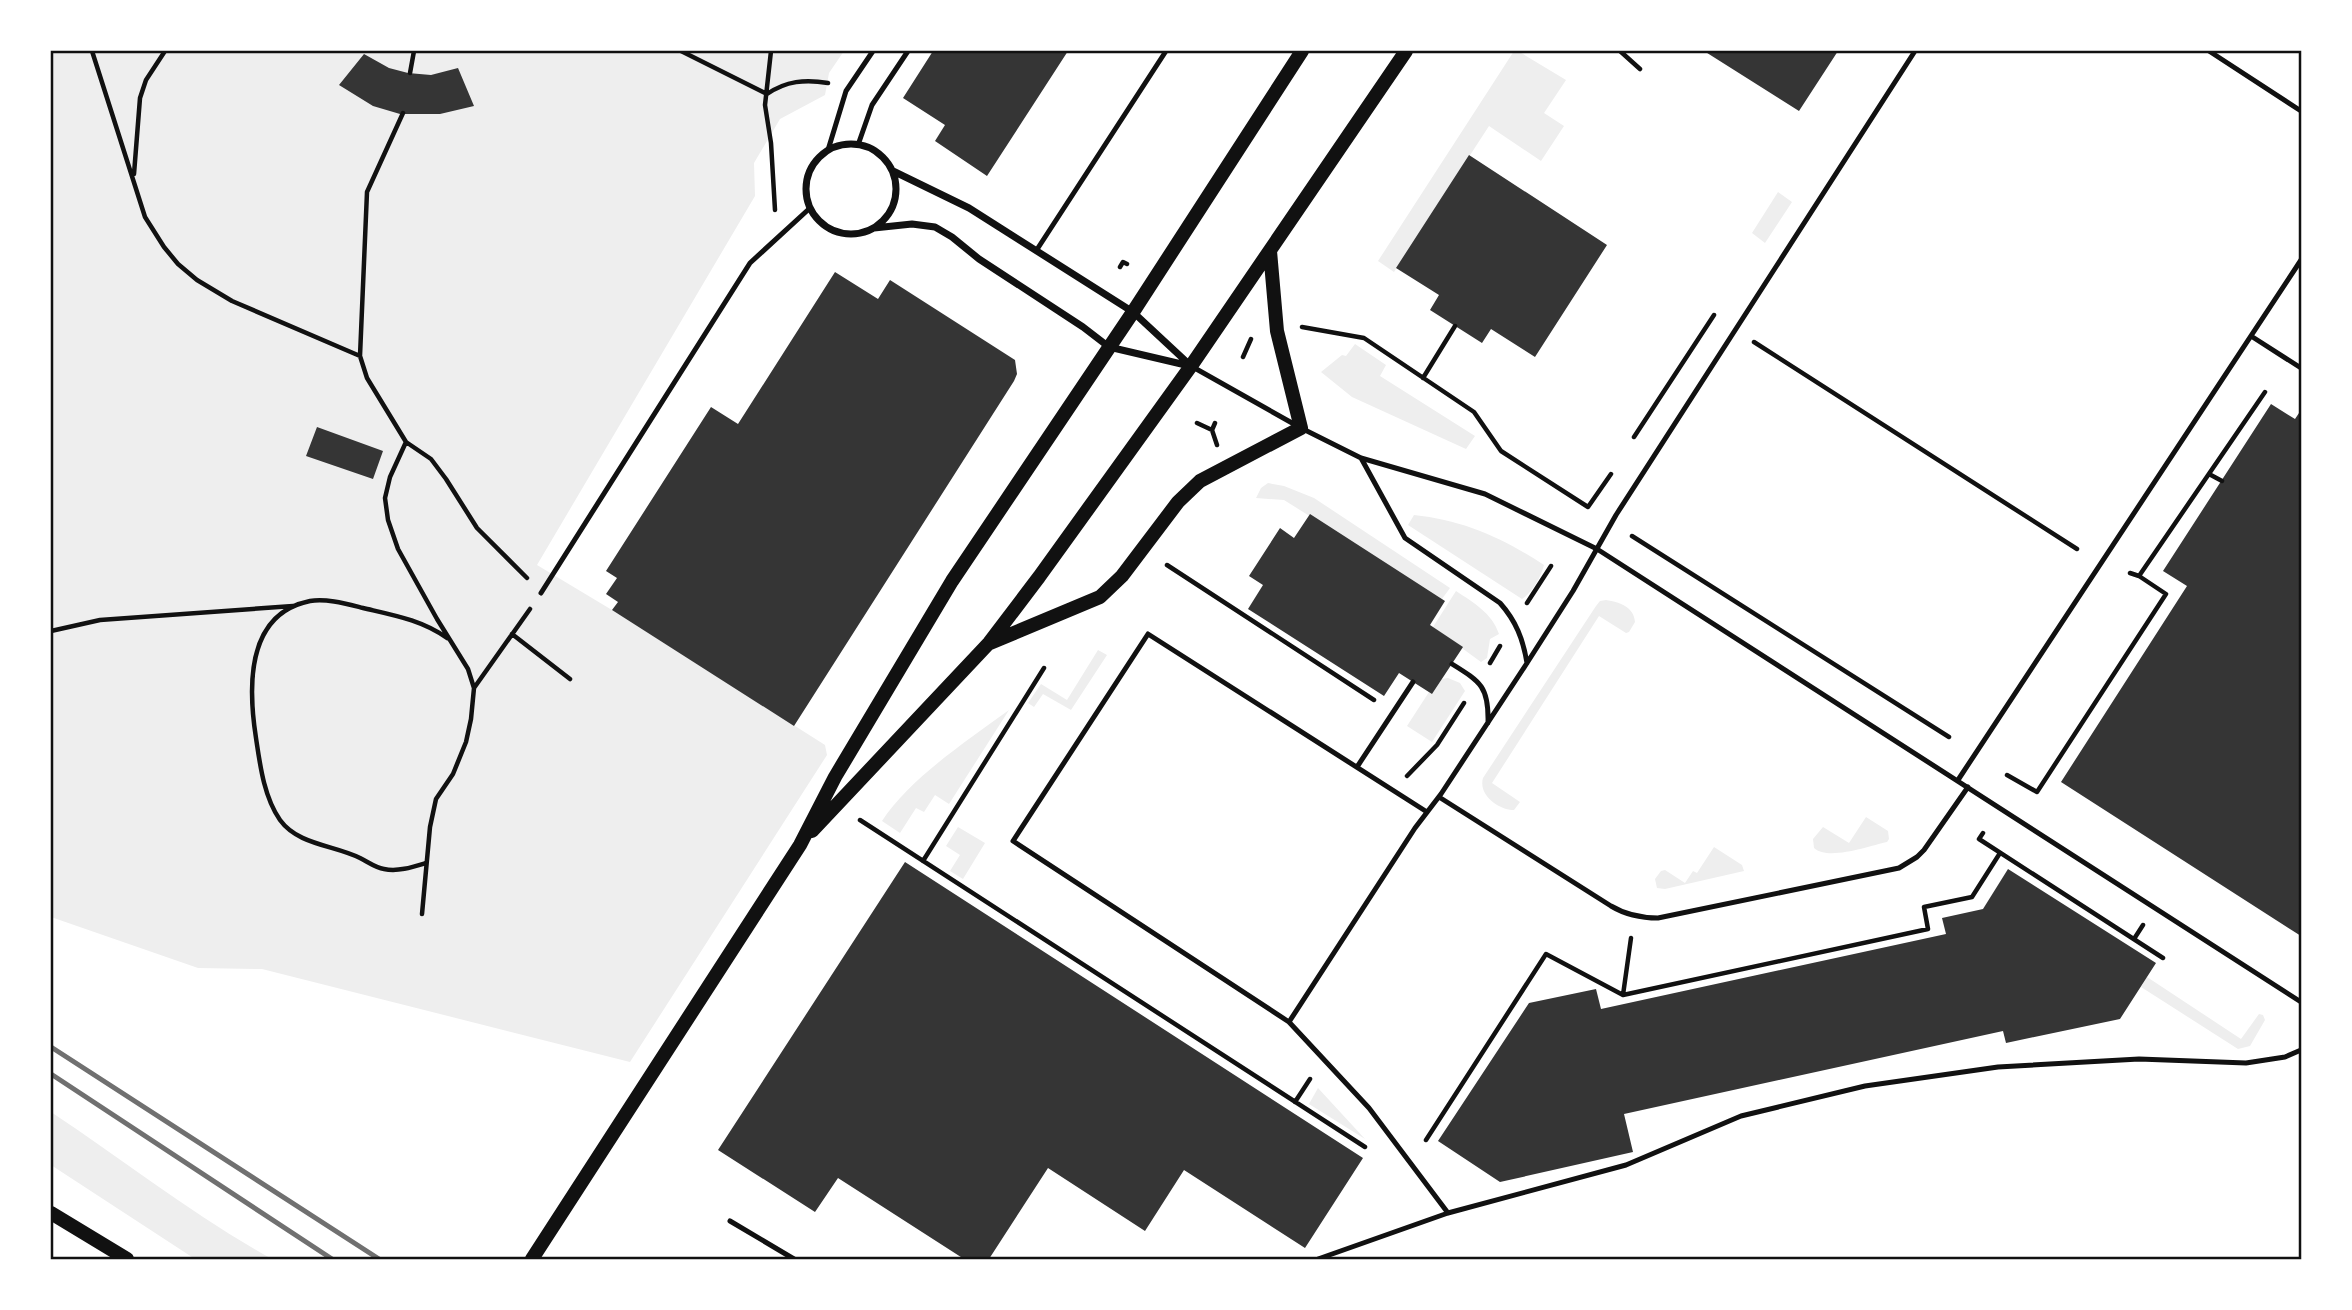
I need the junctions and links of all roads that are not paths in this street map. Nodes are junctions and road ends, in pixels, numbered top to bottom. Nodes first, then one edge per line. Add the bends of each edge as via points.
1 (873, 51) edge
2 (908, 51) edge
3 (1166, 51) edge
4 (1301, 51) edge
5 (1406, 51) edge
6 (1915, 51) edge
7 (2208, 51) edge
8 (2301, 111) edge
9 (858, 145) junction
10 (828, 150) junction
11 (893, 171) junction
12 (810, 208) junction
13 (874, 228) junction
14 (1036, 251) junction
15 (1270, 251) junction
16 (2301, 260) edge
17 (1133, 312) junction
18 (2251, 336) junction
19 (1109, 346) junction
20 (1191, 366) junction
21 (2301, 369) edge
22 (1301, 428) junction
23 (1361, 458) junction
24 (1597, 548) junction
25 (541, 593) road end
26 (989, 643) junction
27 (1527, 663) junction
28 (1452, 664) dead end
29 (1413, 682) dead end
30 (1488, 723) junction
31 (1357, 767) junction
32 (1958, 780) junction
33 (1968, 787) junction
34 (1439, 797) junction
35 (1427, 812) junction
36 (800, 845) junction
37 (2301, 1002) edge
38 (1289, 1022) junction
39 (2301, 1050) edge
40 (51, 1213) edge
41 (1448, 1213) junction
42 (730, 1220) dead end
43 (127, 1259) edge
44 (532, 1259) edge
45 (794, 1259) edge
46 (1318, 1259) edge

1 - 10 lane via 846,90
2 - 9 lane via 872,104
3 - 14 lane
4 - 17 main road
5 - 15 main road
6 - 24 lane
7 - 8 lane
9 - 10 street
9 - 11 street via 879,153
10 - 12 street via 813,164 807,178
11 - 13 street via 893,206
11 - 14 street via 947,195
12 - 13 street via 819,221 838,232
12 - 25 lane via 750,263
13 - 19 street via 912,224 945,232 979,260
14 - 17 street
15 - 20 main road
15 - 22 main road via 1277,331
16 - 18 lane
17 - 19 main road
17 - 20 street
18 - 21 lane
18 - 32 lane
19 - 20 street
19 - 36 main road via 952,581 835,777
20 - 22 lane
20 - 26 main road
22 - 23 lane
22 - 26 main road via 1200,481 1100,597
23 - 24 lane via 1485,494
23 - 27 lane via 1405,538 1500,603 1510,615 1519,629
24 - 27 lane
24 - 32 lane
26 - 36 main road
27 - 30 lane
28 - 30 lane via 1484,688
29 - 31 lane
30 - 34 lane
31 - 35 lane
31 - 38 lane via 1148,634 1013,841
32 - 33 lane
33 - 34 lane via 1923,850 1899,868 1658,918 1634,916 1611,906
33 - 37 lane
34 - 35 lane
35 - 38 lane
36 - 44 main road
38 - 41 lane via 1369,1108
39 - 41 lane via 2246,1063 2126,1059 1998,1068 1865,1086 1741,1116 1626,1165
40 - 43 main road
41 - 46 lane
42 - 45 lane

